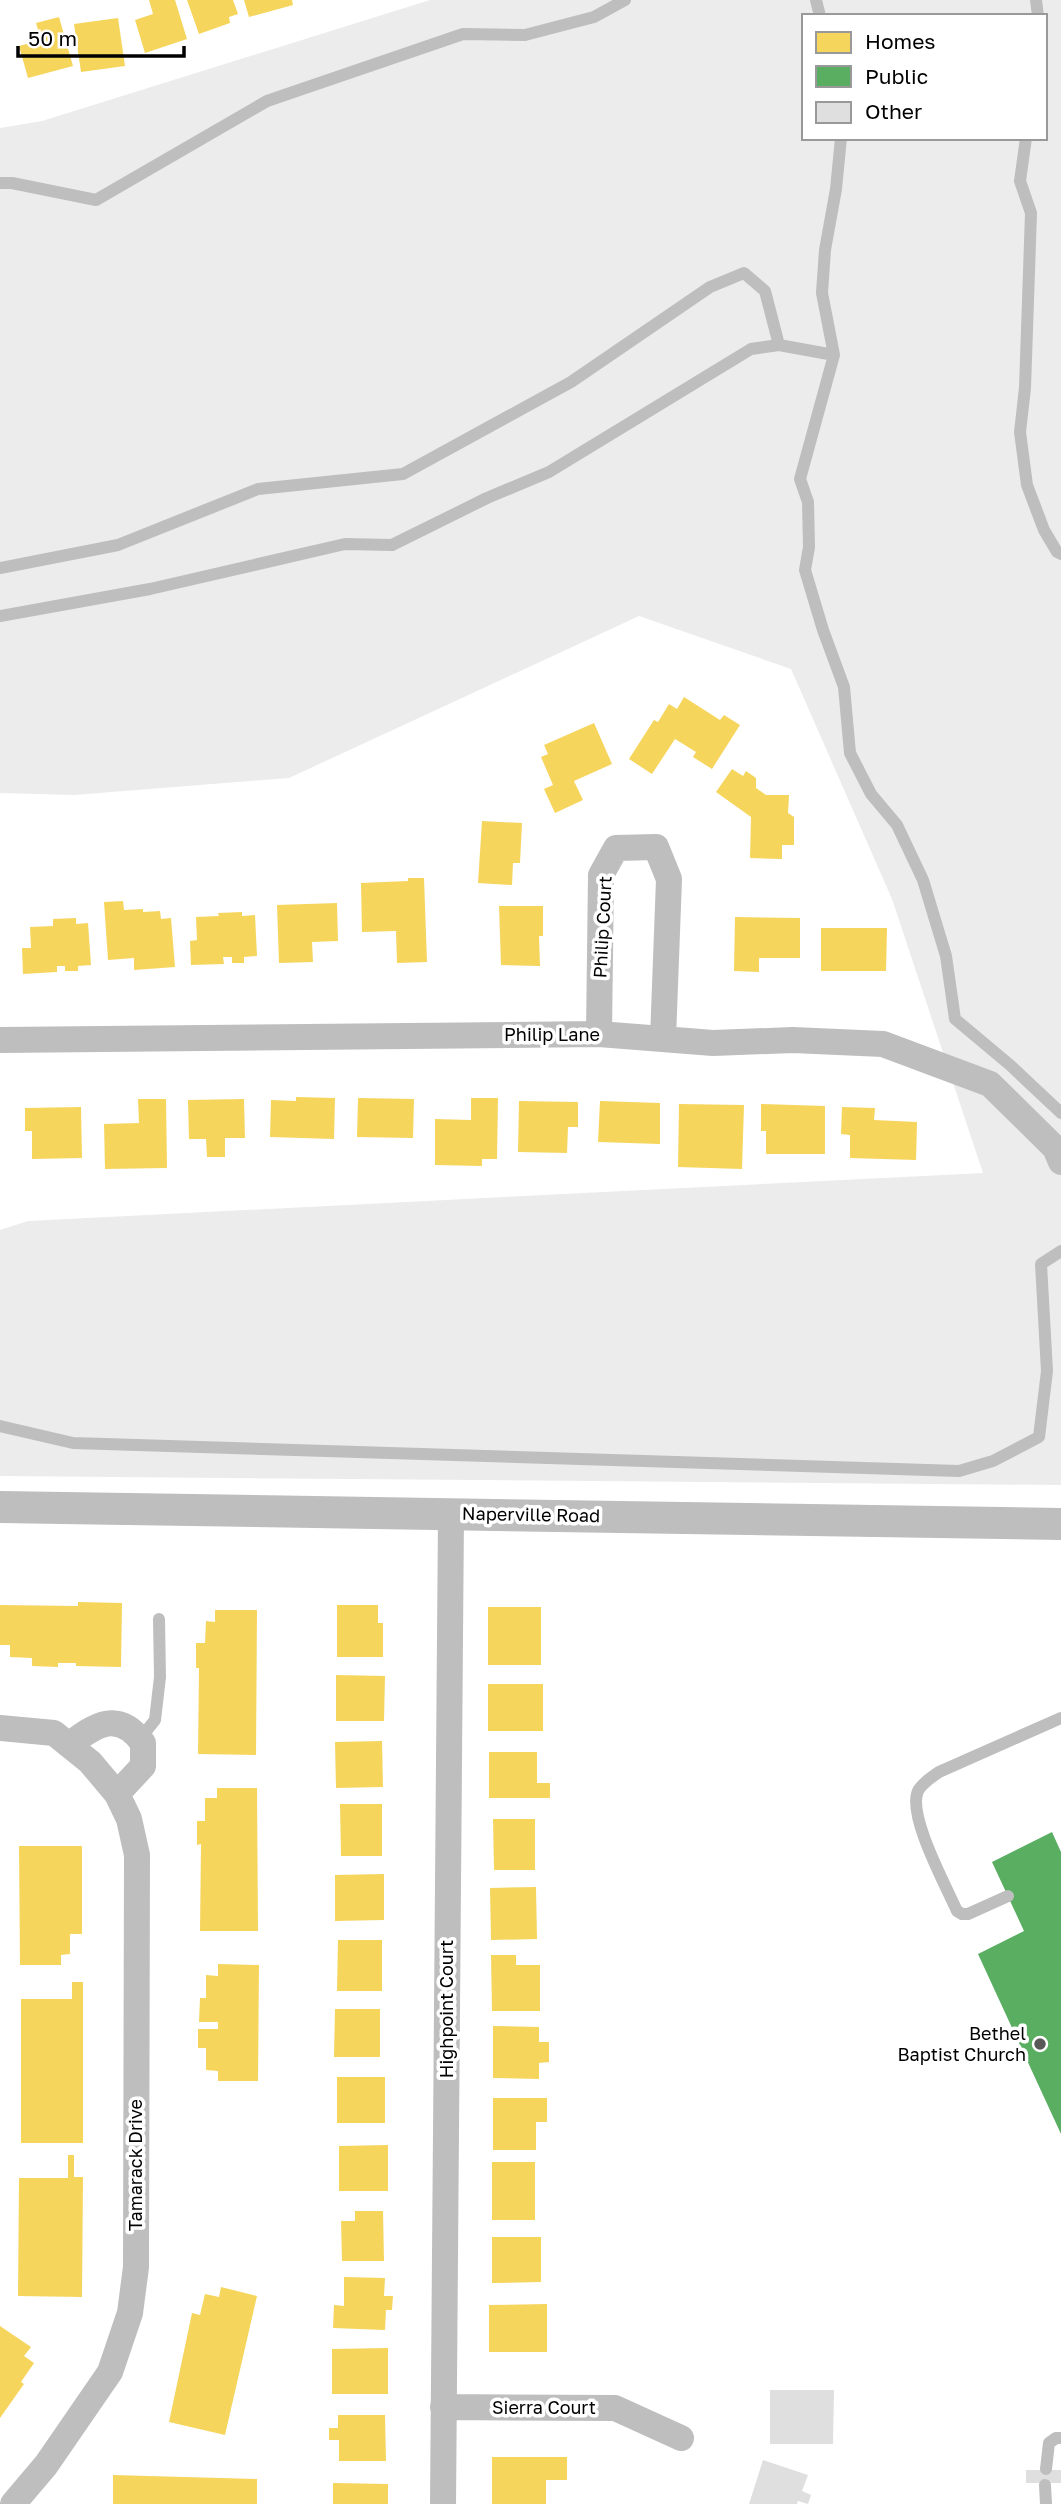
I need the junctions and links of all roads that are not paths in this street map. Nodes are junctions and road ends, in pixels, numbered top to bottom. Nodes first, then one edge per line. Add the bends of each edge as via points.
1 (625, 0) edge
2 (841, 140) edge
3 (1026, 140) edge
4 (0, 183) edge
5 (779, 345) junction
6 (834, 355) junction
7 (1061, 554) edge
8 (0, 568) edge
9 (0, 616) edge
10 (599, 1034) junction
11 (0, 1040) edge
12 (663, 1040) junction
13 (1061, 1113) edge
14 (1061, 1162) edge
15 (1061, 1251) edge
16 (0, 1426) edge
17 (0, 1507) edge
18 (451, 1514) junction
19 (1061, 1524) edge
20 (159, 1619) dead end
21 (1061, 1718) edge
22 (0, 1728) edge
23 (140, 1739) junction
24 (69, 1745) junction
25 (117, 1794) junction
26 (1008, 1896) dead end
27 (443, 2407) junction
28 (681, 2438) dead end
29 (1061, 2438) edge
30 (1046, 2469) dead end
31 (1045, 2485) dead end
32 (19, 2502) edge
33 (443, 2504) edge
34 (1046, 2504) edge

1 - 4 lane via 594,17 525,35 463,34 267,101 96,200
2 - 6 lane via 822,293
3 - 7 lane via 1020,181 1031,213 1020,432 1027,485 1044,530
5 - 6 lane
5 - 8 lane via 765,291 744,273 710,287 570,382 403,474 258,489 118,545
5 - 9 lane via 751,349 548,472 392,545 345,544 150,589
6 - 13 lane via 800,479 807,502 805,570 844,687 850,753 871,794 897,825 923,880 946,956 955,1019
10 - 11 street, Philip Lane
10 - 12 street, Philip Lane
10 - 12 street, Philip Court via 601,875 616,848 656,847 669,879
12 - 14 street, Philip Lane via 883,1044 990,1084 1055,1148
15 - 16 lane via 1041,1264 1047,1371 1039,1437 993,1461 959,1471 73,1443
17 - 18 street, Naperville Road
18 - 19 street, Naperville Road
18 - 27 street, Highpoint Court
20 - 23 lane via 155,1720
21 - 26 lane via 939,1772 918,1791 919,1821 957,1911 968,1914
22 - 24 street, Tamarack Drive via 54,1734
23 - 24 street via 131,1727 95,1725
23 - 25 street via 143,1766
24 - 25 street, Tamarack Drive
25 - 32 street, Tamarack Drive via 129,1819 137,1855 136,2267 130,2313 110,2372
27 - 28 street, Sierra Court via 615,2408
27 - 33 street, Highpoint Court
29 - 30 lane via 1049,2442
31 - 34 lane

